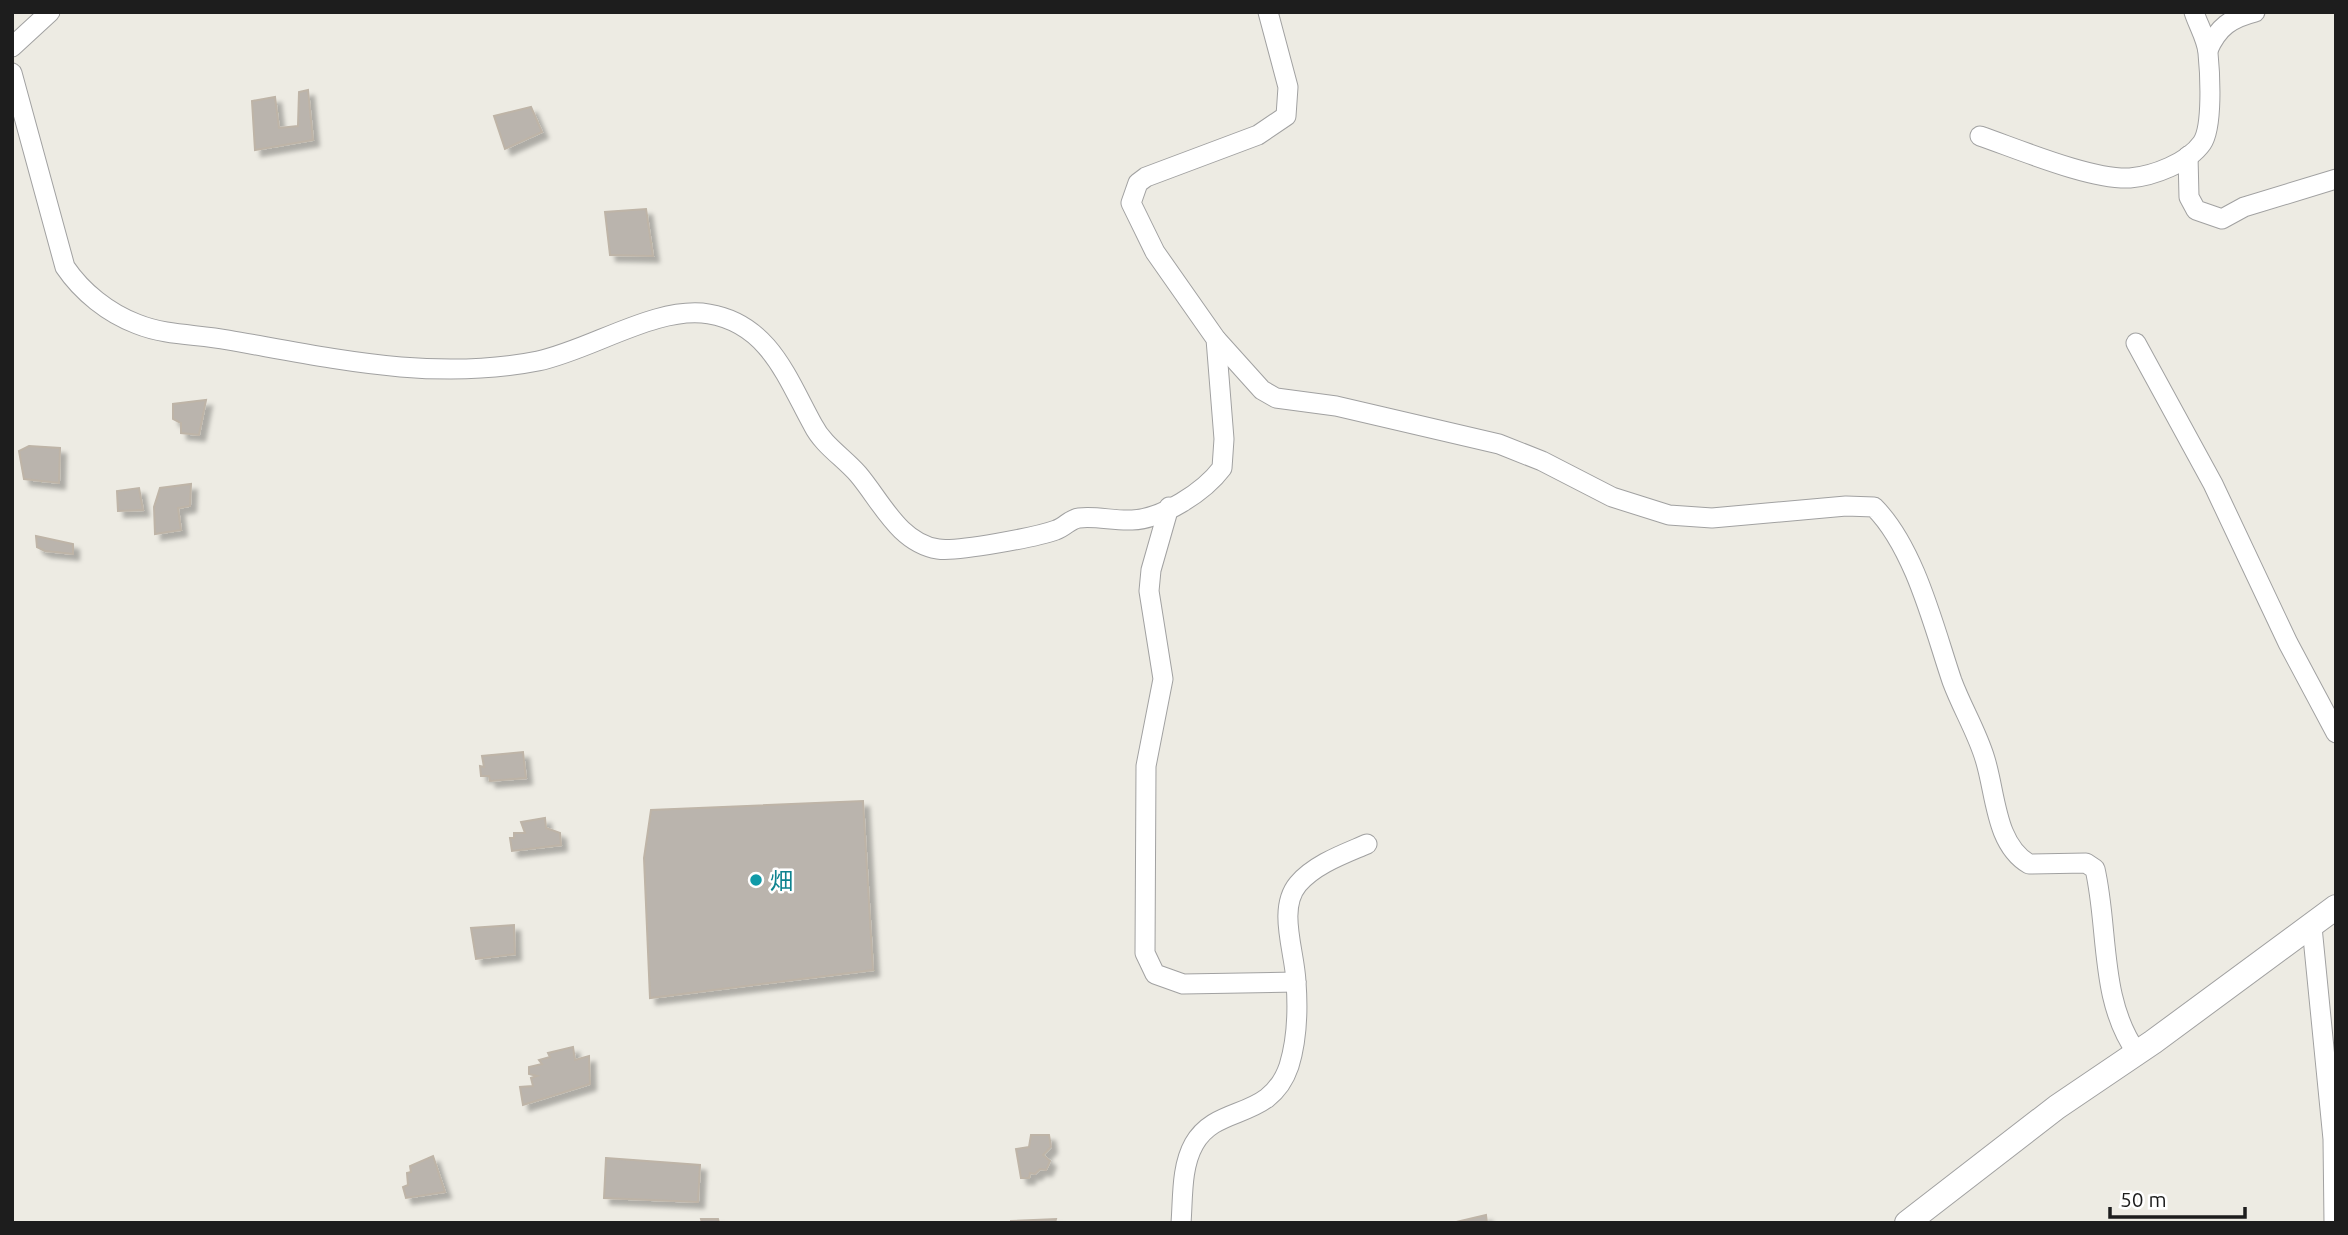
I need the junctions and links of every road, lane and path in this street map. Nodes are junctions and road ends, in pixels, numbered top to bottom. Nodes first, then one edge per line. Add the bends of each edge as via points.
1 (50, 12) edge
2 (1268, 12) edge
3 (2193, 12) edge
4 (2255, 12) edge
5 (12, 47) edge
6 (2208, 50) junction
7 (12, 73) edge
8 (1980, 136) dead end
9 (2188, 156) junction
10 (2336, 179) edge
11 (1216, 339) junction
12 (2136, 343) dead end
13 (1169, 507) junction
14 (2336, 733) edge
15 (1367, 844) dead end
16 (2336, 907) edge
17 (2312, 927) junction
18 (1296, 982) junction
19 (2137, 1053) junction
20 (1181, 1223) edge
21 (1906, 1223) edge
22 (2334, 1223) edge

1 - 5 street
2 - 11 street via 1288,87 1286,116 1258,135 1146,177 1138,183 1131,203 1141,227
3 - 6 street
4 - 6 street via 2225,25
6 - 9 street via 2207,126 2203,143
7 - 13 street via 65,267 94,299 134,323 174,334 374,366 458,369 541,360 670,315 710,314 745,327 772,352 820,436 857,473 905,534 919,543 938,549 971,547 1057,530 1074,518 1131,520 1157,515
8 - 9 street via 2101,174 2129,178 2152,174
9 - 10 street via 2189,197 2196,210 2222,219 2244,206
11 - 13 street via 1222,468 1200,489
11 - 19 street via 1262,390 1276,398 1336,406 1499,444 1612,496 1669,515 1712,519 1874,507 1931,611 1952,681 1982,750 2012,850 2029,864 2087,863 2095,869 2114,1005 2123,1033
12 - 14 street via 2213,484
13 - 18 street via 1149,590 1163,679 1146,766 1145,953 1155,974 1175,982
15 - 18 street via 1314,870 1290,895
16 - 17 street
17 - 19 street
17 - 22 street via 2333,1139
18 - 20 street via 1294,1043 1285,1077 1269,1099 1225,1118 1194,1143 1184,1180
19 - 21 street via 2057,1107

